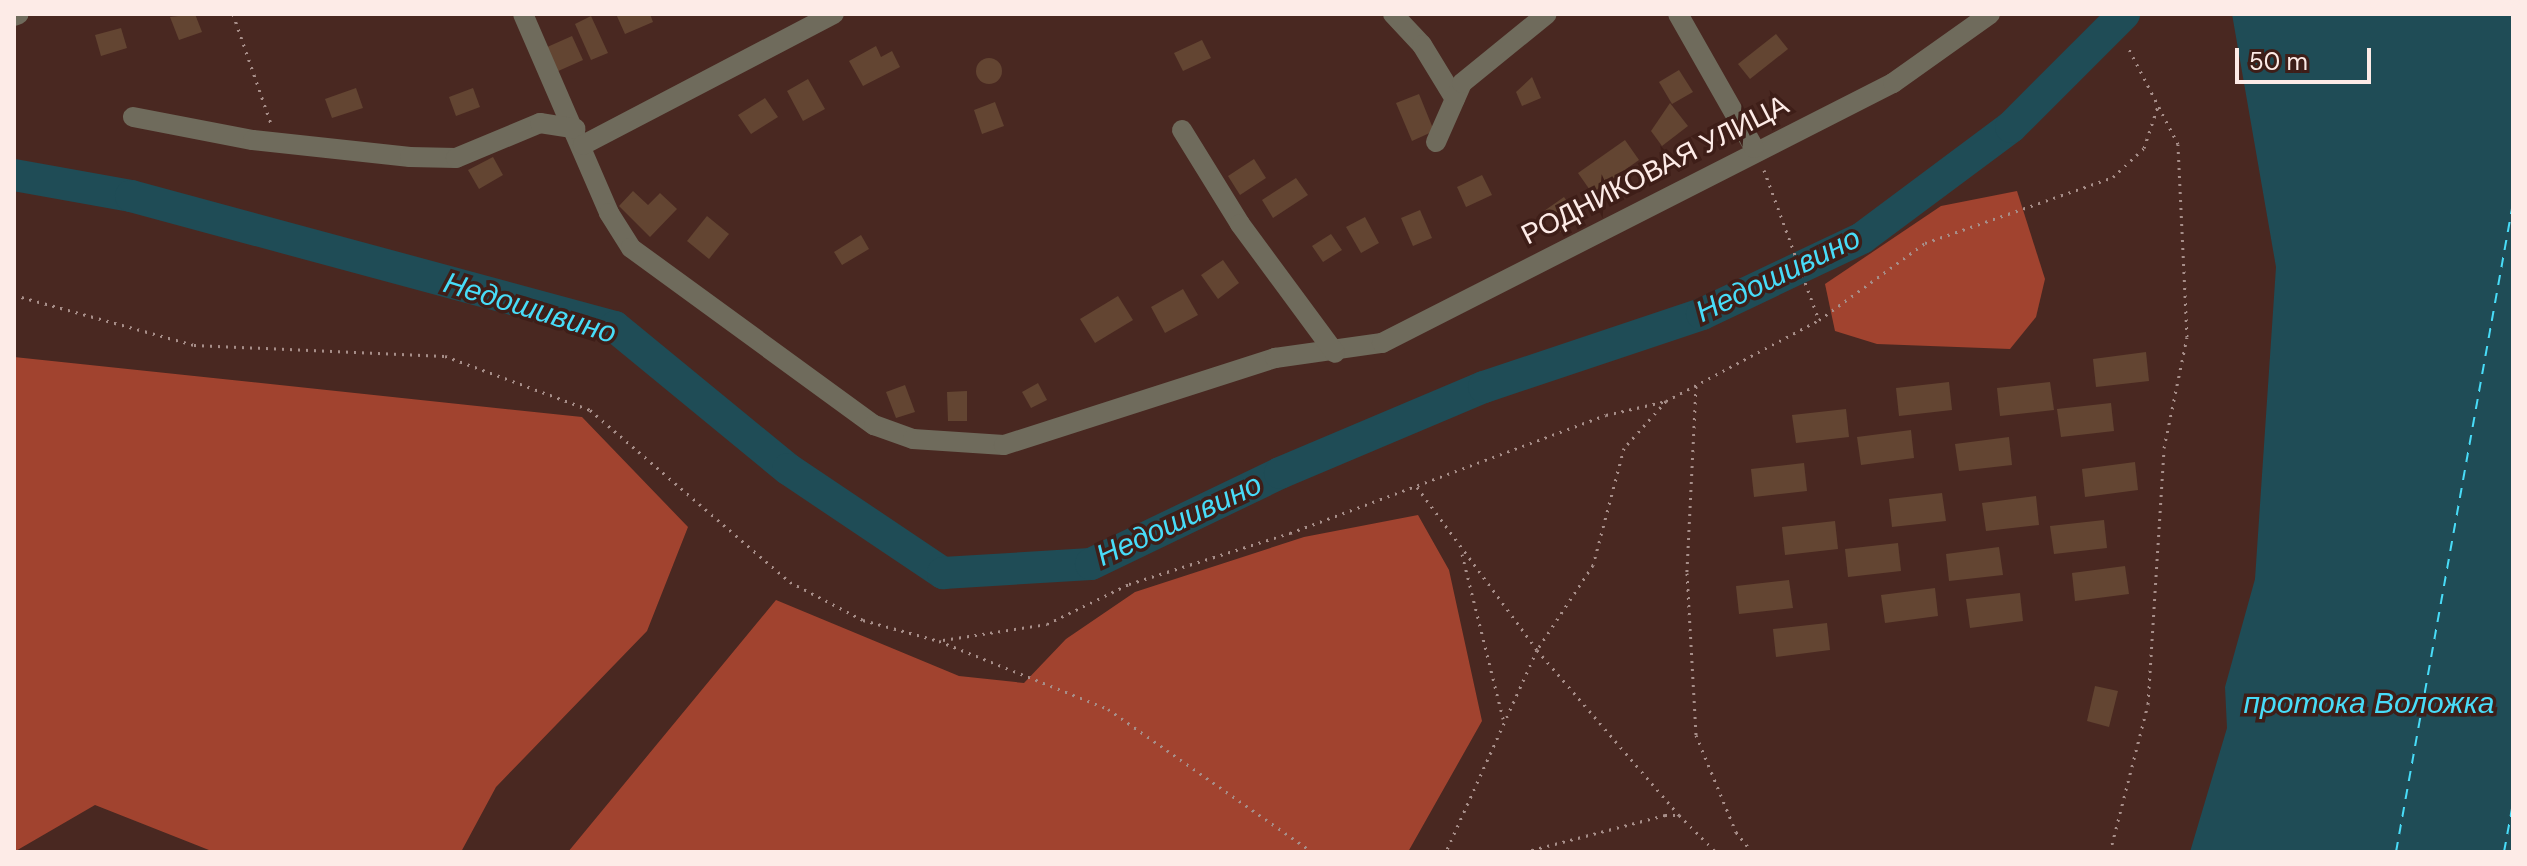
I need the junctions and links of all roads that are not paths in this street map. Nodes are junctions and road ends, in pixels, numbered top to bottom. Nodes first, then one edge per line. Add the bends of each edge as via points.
1 (523, 14) edge
2 (834, 14) edge
3 (1393, 14) edge
4 (1547, 14) edge
5 (1678, 14) edge
6 (1990, 14) edge
7 (1455, 99) junction
8 (133, 117) dead end
9 (1182, 130) dead end
10 (580, 137) junction
11 (1436, 142) dead end
12 (1754, 148) junction
13 (1335, 353) junction

1 - 10 street
2 - 10 street
3 - 7 street via 1422,45
4 - 7 street via 1486,60
5 - 12 street
6 - 12 street, РОДНИКОВАЯ УЛИЦА via 1893,83
7 - 11 street
8 - 10 street via 277,143 456,158 540,123
9 - 13 street via 1240,224
10 - 13 street, РОДНИКОВАЯ УЛИЦА via 609,213 631,248 874,425 913,439 1004,445 1275,358
12 - 13 street, РОДНИКОВАЯ УЛИЦА via 1382,343

